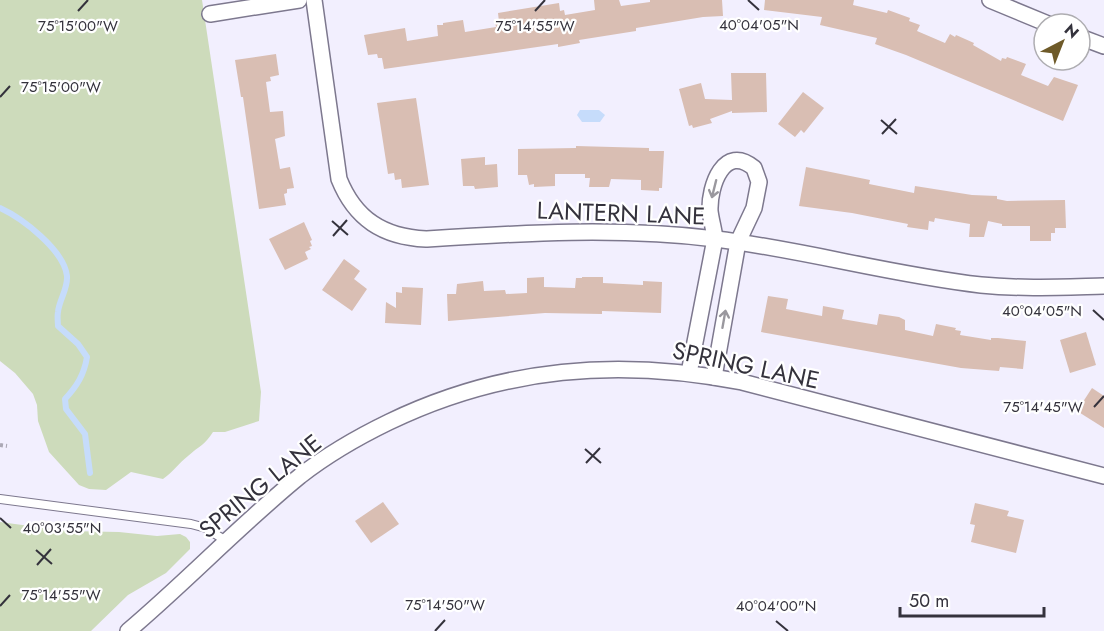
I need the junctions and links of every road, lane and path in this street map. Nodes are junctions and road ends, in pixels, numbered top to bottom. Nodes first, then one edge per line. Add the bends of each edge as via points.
1 (299, 0) edge
2 (314, 0) edge
3 (990, 0) edge
4 (210, 14) dead end
5 (1032, 17) edge
6 (715, 239) junction
7 (738, 242) junction
8 (1104, 286) edge
9 (689, 373) junction
10 (714, 377) junction
11 (0, 445) edge
12 (7, 446) dead end
13 (1104, 476) edge
14 (0, 499) edge
15 (226, 541) junction
16 (128, 631) edge

1 - 4 street
2 - 6 street, LANTERN LANE via 339,179 354,206 377,226 392,234 426,239 577,231
3 - 5 street
6 - 7 street, LANTERN LANE
7 -> 6 street via 754,208 759,182 754,168 741,161 724,166 717,176 710,212
6 - 9 street
7 - 8 street, LANTERN LANE via 984,285
10 -> 7 street
9 - 10 street, SPRING LANE
9 - 15 street, SPRING LANE via 644,369 570,371 496,383 435,402 374,429 321,461
10 - 13 street, SPRING LANE
11 - 12 path
14 - 15 lane via 191,524
15 - 16 street, SPRING LANE

